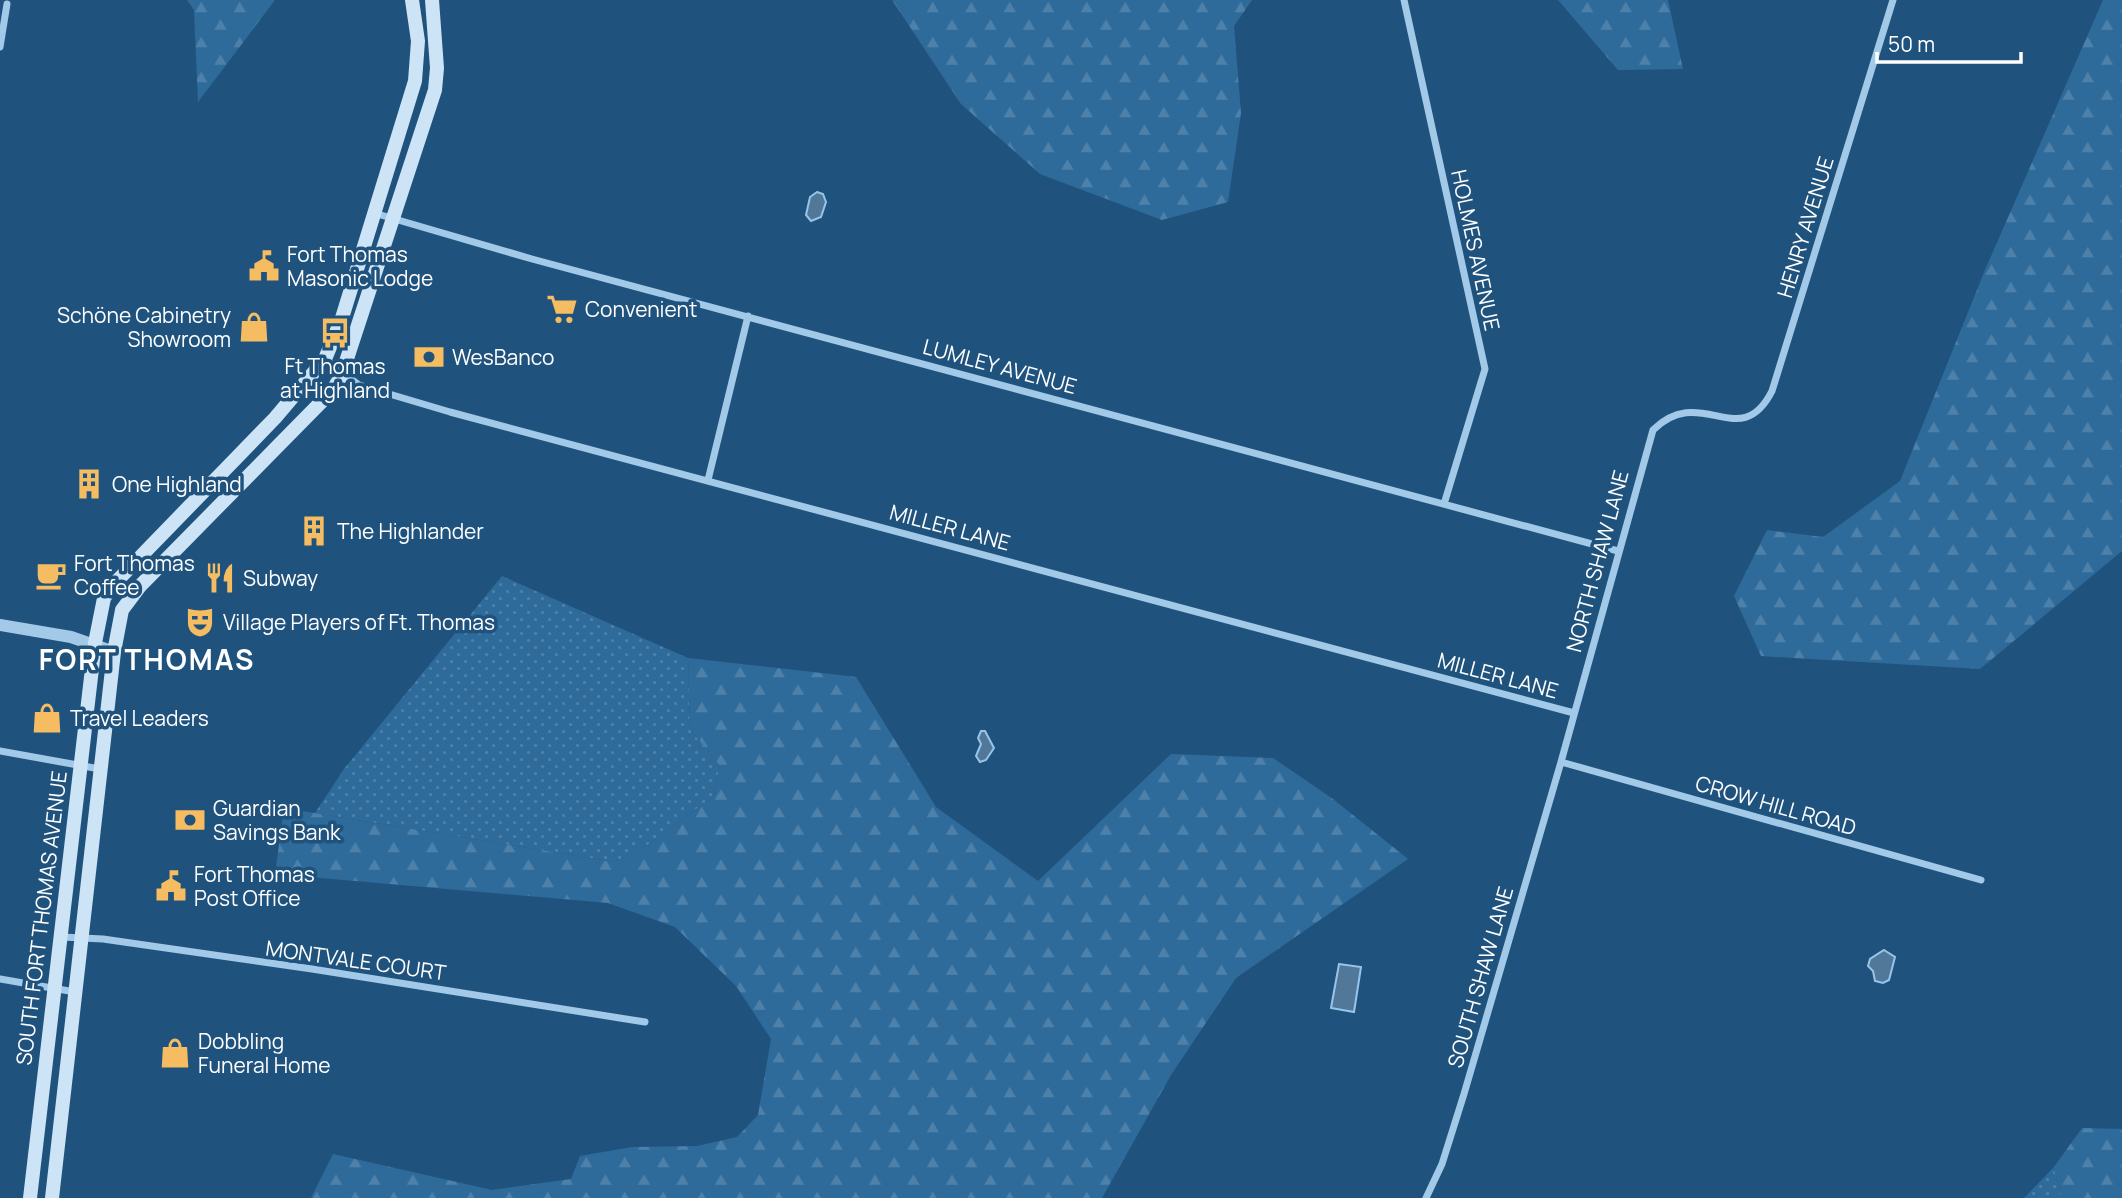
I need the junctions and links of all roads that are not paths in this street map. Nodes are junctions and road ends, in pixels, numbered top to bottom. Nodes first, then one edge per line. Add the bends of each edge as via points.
1 (412, 0) edge
2 (432, 0) edge
3 (1404, 0) edge
4 (1893, 0) edge
5 (7, 4) dead end
6 (0, 47) edge
7 (374, 213) junction
8 (395, 218) junction
9 (748, 316) junction
10 (325, 359) junction
11 (342, 374) junction
12 (1709, 414) joint
13 (709, 480) junction
14 (1444, 504) junction
15 (1618, 551) junction
16 (0, 625) edge
17 (95, 643) junction
18 (114, 652) junction
19 (1574, 713) junction
20 (0, 751) edge
21 (1561, 762) junction
22 (80, 765) junction
23 (101, 769) junction
24 (1981, 880) dead end
25 (62, 937) junction
26 (82, 939) junction
27 (0, 979) edge
28 (55, 988) junction
29 (76, 992) junction
30 (645, 1022) dead end
31 (30, 1198) edge
32 (52, 1198) edge
33 (1426, 1198) edge

1 - 7 main road, SOUTH FORT THOMAS AVENUE via 418,41 415,81
2 - 8 main road, SOUTH FORT THOMAS AVENUE via 438,68 435,90
3 - 14 street, HOLMES AVENUE via 1485,369
4 - 12 street, HENRY AVENUE via 1772,391 1765,406 1738,420
5 - 6 street
7 - 8 street, LUMLEY AVENUE
7 - 10 main road, SOUTH FORT THOMAS AVENUE
8 - 9 street, LUMLEY AVENUE
8 - 11 main road, SOUTH FORT THOMAS AVENUE
9 - 13 street
9 - 14 street, LUMLEY AVENUE
10 - 11 street, MILLER LANE
10 - 17 main road, SOUTH FORT THOMAS AVENUE via 275,418 112,586 104,598
11 - 13 street, MILLER LANE via 359,385 432,407
11 - 18 main road, SOUTH FORT THOMAS AVENUE via 333,390 140,586 122,610
12 - 15 street, NORTH SHAW LANE via 1687,410 1666,417 1653,430
13 - 19 street, MILLER LANE
14 - 15 street, LUMLEY AVENUE
15 - 19 street, NORTH SHAW LANE
16 - 17 street
17 - 18 street
17 - 22 main road, SOUTH FORT THOMAS AVENUE
18 - 23 main road, SOUTH FORT THOMAS AVENUE
19 - 21 street, NORTH SHAW LANE
20 - 22 street
21 - 24 street, CROW HILL ROAD
21 - 33 street, SOUTH SHAW LANE via 1464,1094
22 - 23 street
22 - 25 main road, SOUTH FORT THOMAS AVENUE
23 - 26 main road, SOUTH FORT THOMAS AVENUE
25 - 26 street, MONTVALE COURT
25 - 28 main road, SOUTH FORT THOMAS AVENUE
26 - 29 main road, SOUTH FORT THOMAS AVENUE
26 - 30 street, MONTVALE COURT via 312,969
27 - 28 street
28 - 29 street
28 - 31 main road, SOUTH FORT THOMAS AVENUE
29 - 32 main road, SOUTH FORT THOMAS AVENUE

